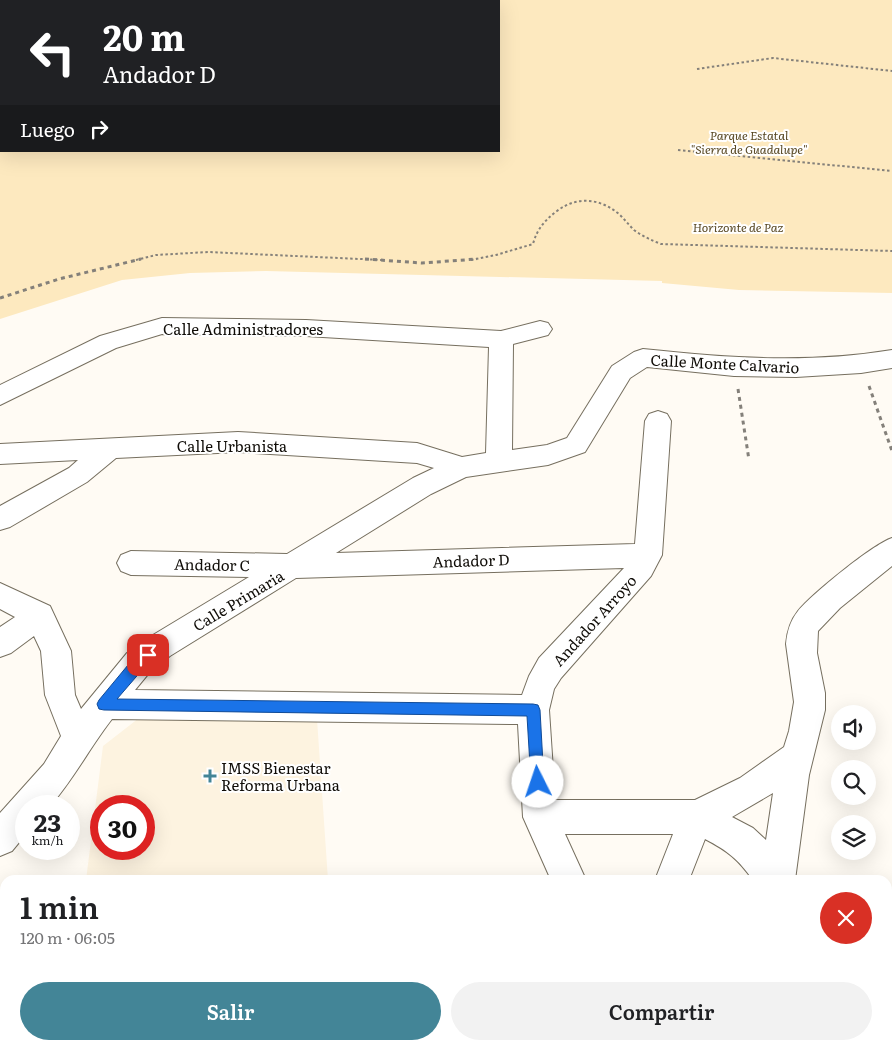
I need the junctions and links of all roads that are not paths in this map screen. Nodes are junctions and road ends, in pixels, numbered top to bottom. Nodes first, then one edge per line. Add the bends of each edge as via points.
1 (540, 329) dead end
2 (501, 339) junction
3 (892, 359) edge
4 (621, 372) joint
5 (0, 396) edge
6 (658, 422) dead end
7 (111, 448) junction
8 (0, 454) edge
9 (499, 460) junction
10 (462, 467) junction
11 (0, 519) edge
12 (892, 550) edge
13 (648, 554) junction
14 (130, 563) dead end
15 (294, 566) junction
16 (0, 595) edge
17 (40, 615) junction
18 (0, 644) edge
19 (104, 704) junction
20 (533, 710) junction
21 (78, 738) junction
22 (796, 757) junction
23 (38, 795) edge
24 (697, 817) junction
25 (540, 818) junction
26 (15, 822) edge
27 (0, 839) edge
28 (567, 875) edge
29 (674, 875) edge
30 (770, 875) edge
31 (779, 875) edge

1 - 2 street, Calle Administradores
2 - 5 street, Calle Administradores via 306,328 162,326 108,342
2 - 9 street
3 - 4 street, Calle Monte Calvario via 796,368 734,367 643,358
4 - 9 street, Calle Primaria via 576,445 548,455
6 - 13 street, Andador Arroyo
7 - 8 street, Calle Urbanista
7 - 10 street, Calle Urbanista via 238,442 417,453
7 - 11 street via 78,475
9 - 10 street, Calle Primaria
10 - 15 street, Calle Primaria via 422,486
12 - 22 street via 817,611 804,626 801,643 810,703 808,724
13 - 15 street, Andador D
13 - 20 street, Andador Arroyo via 641,568 550,668 540,686
14 - 15 street, Andador C
15 - 19 street, Calle Primaria via 159,647 138,663
16 - 17 street
17 - 18 street
17 - 21 street via 56,651 60,694
19 - 20 street
19 - 21 street, Calle Primaria
20 - 25 street, Andador Arroyo
21 - 23 street, Calle Primaria via 56,775
22 - 24 street via 752,789
22 - 31 street
24 - 25 street
24 - 29 street
24 - 30 street via 741,840
25 - 28 street
26 - 27 street, Calle Primaria

